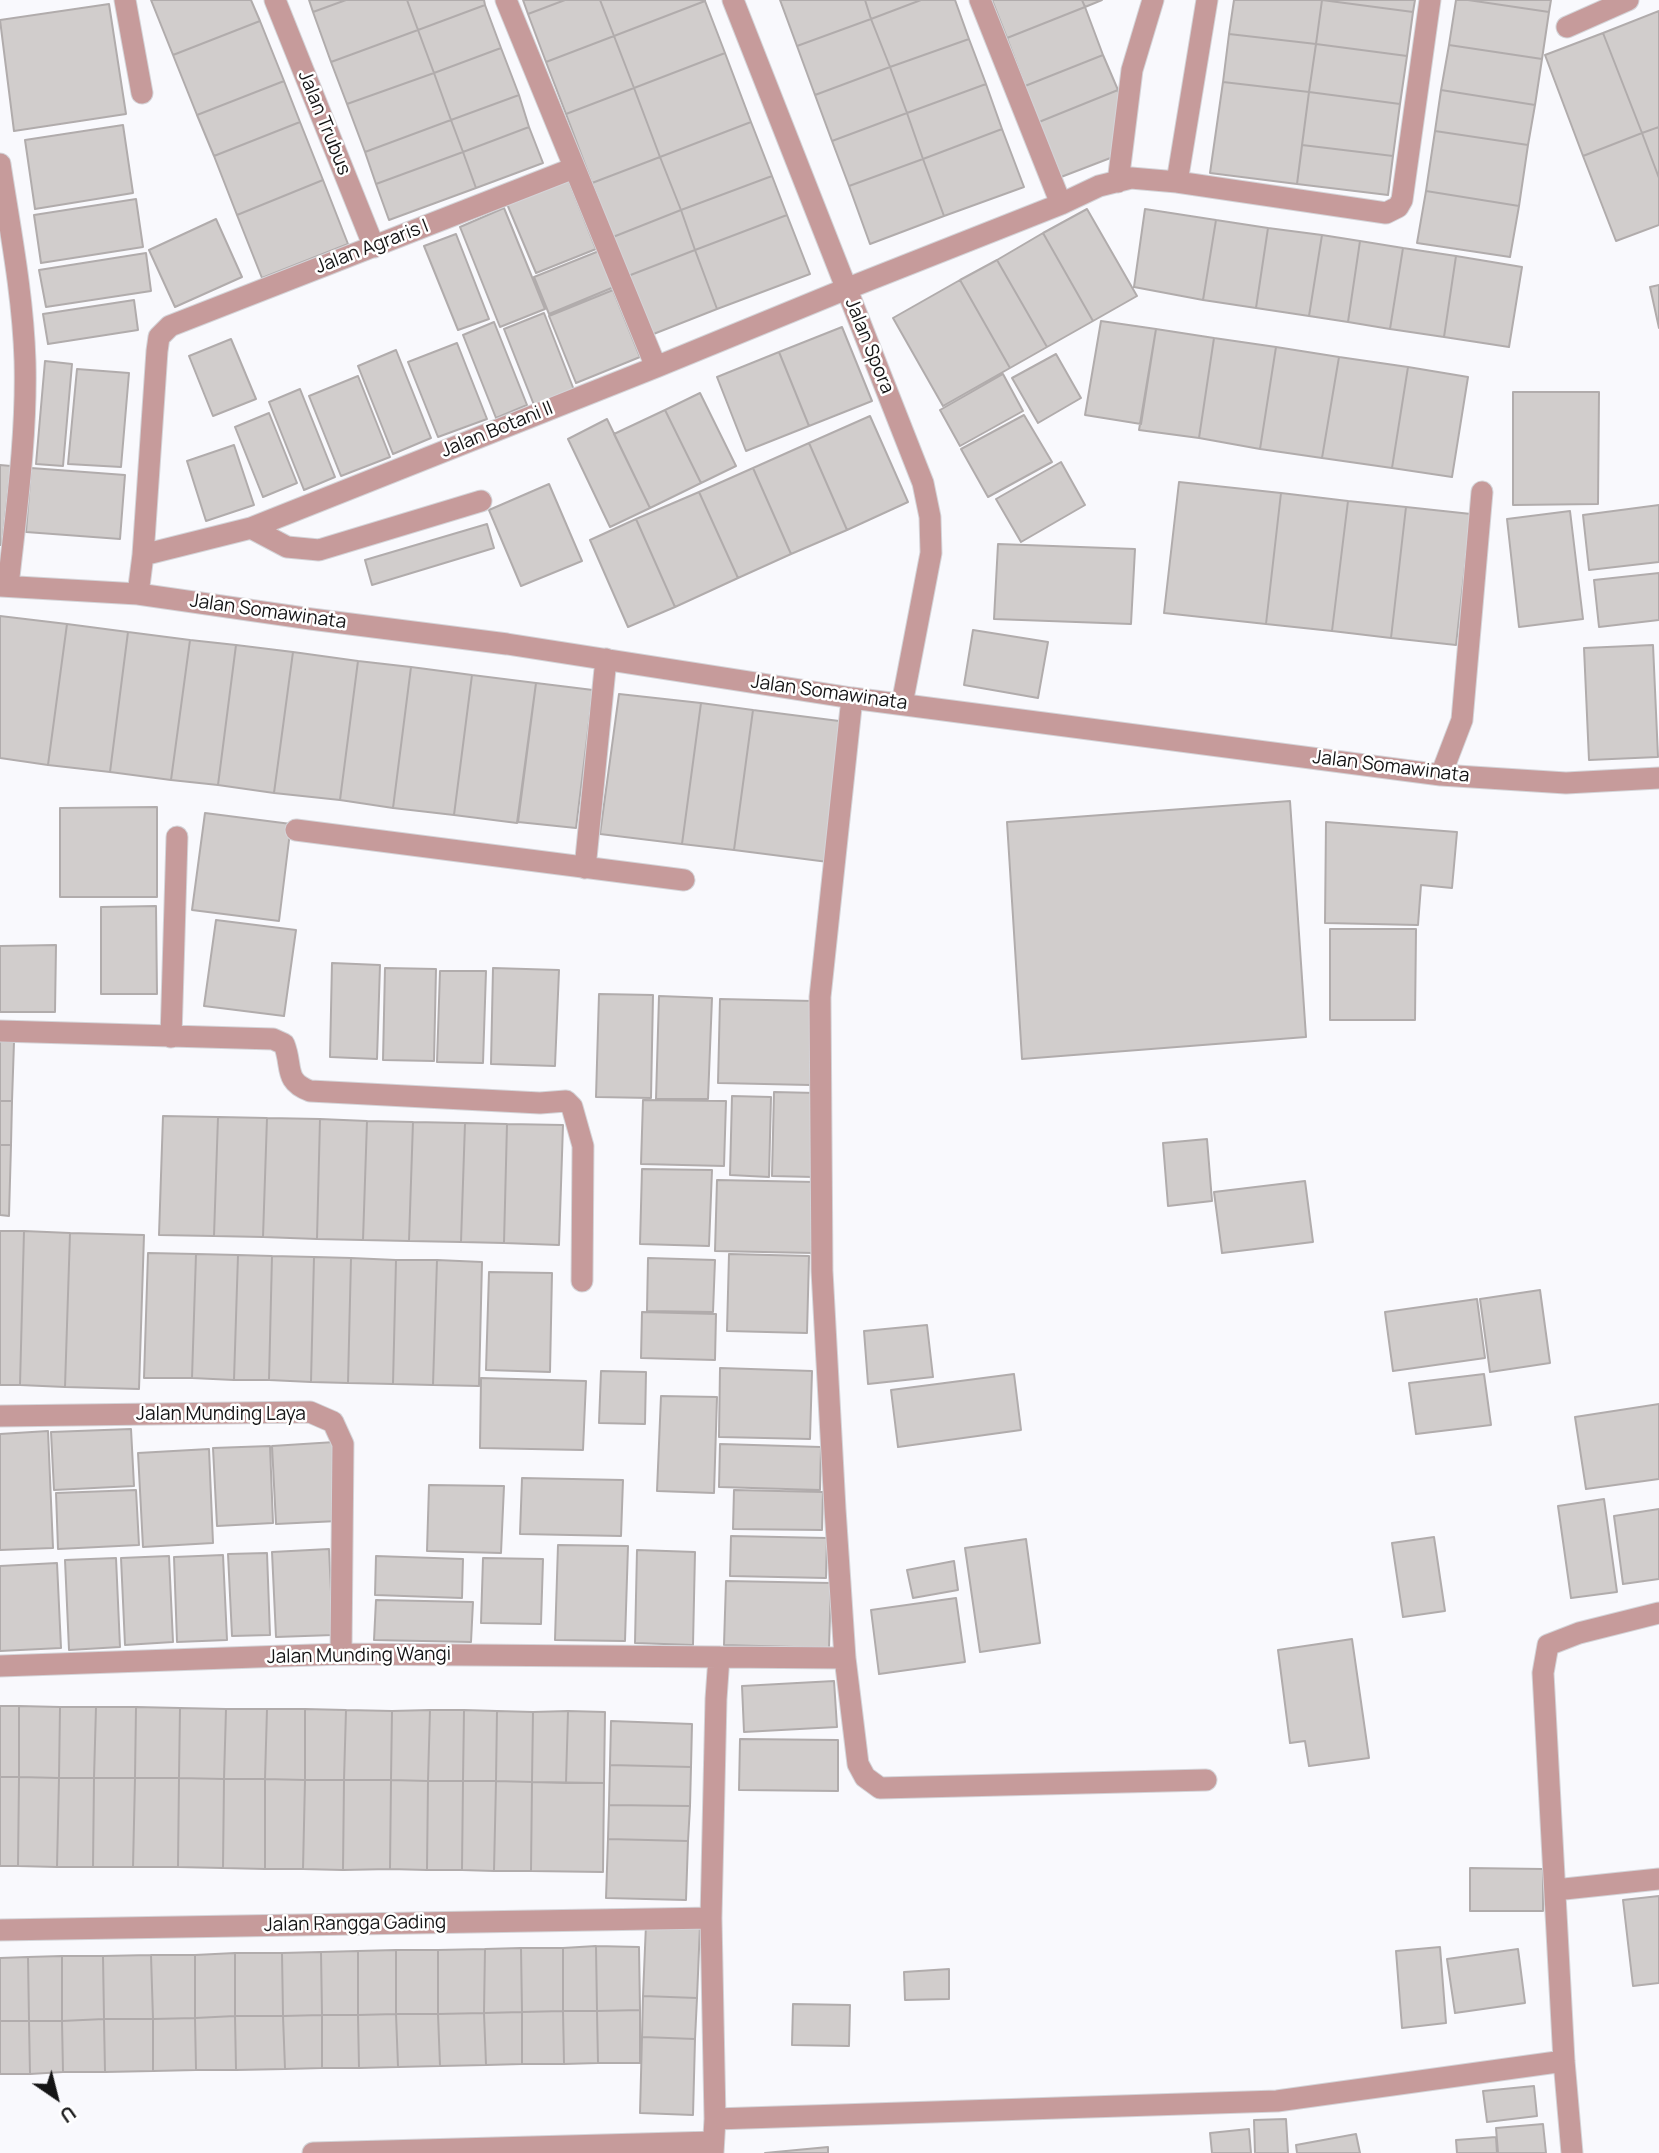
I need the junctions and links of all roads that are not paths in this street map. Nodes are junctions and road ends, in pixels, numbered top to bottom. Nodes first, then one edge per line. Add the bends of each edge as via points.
1 (125, 0) edge
2 (275, 0) edge
3 (506, 0) edge
4 (733, 0) edge
5 (980, 0) edge
6 (1153, 0) edge
7 (1206, 0) edge
8 (1430, 0) edge
9 (1628, 0) edge
10 (1567, 27) dead end
11 (142, 93) dead end
12 (0, 164) edge
13 (574, 168) junction
14 (1177, 181) junction
15 (1118, 182) junction
16 (1061, 204) junction
17 (374, 247) junction
18 (846, 289) junction
19 (656, 367) junction
20 (1482, 492) dead end
21 (481, 501) dead end
22 (251, 528) junction
23 (143, 555) junction
24 (4, 586) edge
25 (138, 594) junction
26 (606, 659) junction
27 (852, 698) junction
28 (902, 704) junction
29 (1441, 775) junction
30 (1659, 778) edge
31 (296, 830) dead end
32 (177, 837) dead end
33 (585, 868) junction
34 (684, 880) dead end
35 (0, 1031) edge
36 (171, 1037) junction
37 (582, 1281) dead end
38 (0, 1416) edge
39 (1659, 1613) edge
40 (341, 1654) junction
41 (719, 1657) junction
42 (845, 1658) junction
43 (0, 1665) edge
44 (1206, 1780) dead end
45 (1659, 1879) edge
46 (1555, 1890) junction
47 (711, 1917) junction
48 (0, 1930) edge
49 (1564, 2061) junction
50 (715, 2119) junction
51 (713, 2148) edge
52 (313, 2153) edge
53 (1572, 2153) edge

1 - 11 street
2 - 17 street, Jalan Trubus
3 - 13 street
4 - 18 street, Jalan Spora
5 - 16 street
6 - 15 street via 1132,70
7 - 14 street
8 - 14 street, Jalan Botani II via 1398,207 1386,213
9 - 10 street
12 - 24 street via 25,361 23,453
13 - 17 street, Jalan Agraris I
13 - 19 street
14 - 15 street, Jalan Botani II via 1131,178
15 - 16 street, Jalan Botani II
16 - 18 street, Jalan Botani II
17 - 23 street, Jalan Agraris I via 170,326 159,337
18 - 19 street, Jalan Botani II
18 - 28 street, Jalan Spora via 923,483 930,517 931,554
19 - 22 street, Jalan Botani II
20 - 29 street via 1462,720
21 - 22 street via 319,550 287,547
22 - 23 street, Jalan Botani II
23 - 25 street
24 - 25 street, Jalan Somawinata
25 - 26 street, Jalan Somawinata
26 - 27 street, Jalan Somawinata
26 - 33 street
27 - 28 street, Jalan Somawinata
27 - 42 street via 820,997 822,1271
28 - 29 street, Jalan Somawinata
29 - 30 street, Jalan Somawinata via 1566,783
31 - 33 street
32 - 36 street
33 - 34 street
35 - 36 street
36 - 37 street via 273,1039 284,1044 290,1076 310,1091 566,1101 583,1146
38 - 40 street, Jalan Munding Laya via 310,1412 333,1422 343,1444
39 - 46 street via 1548,1645 1543,1673
40 - 41 street, Jalan Munding Wangi
40 - 43 street, Jalan Munding Wangi
41 - 42 street, Jalan Munding Wangi
41 - 47 street
42 - 44 street via 858,1764 865,1777 880,1788
45 - 46 street
46 - 49 street
47 - 48 street, Jalan Rangga Gading
47 - 50 street
49 - 50 street via 1277,2101
49 - 53 street
50 - 51 street
51 - 52 street

